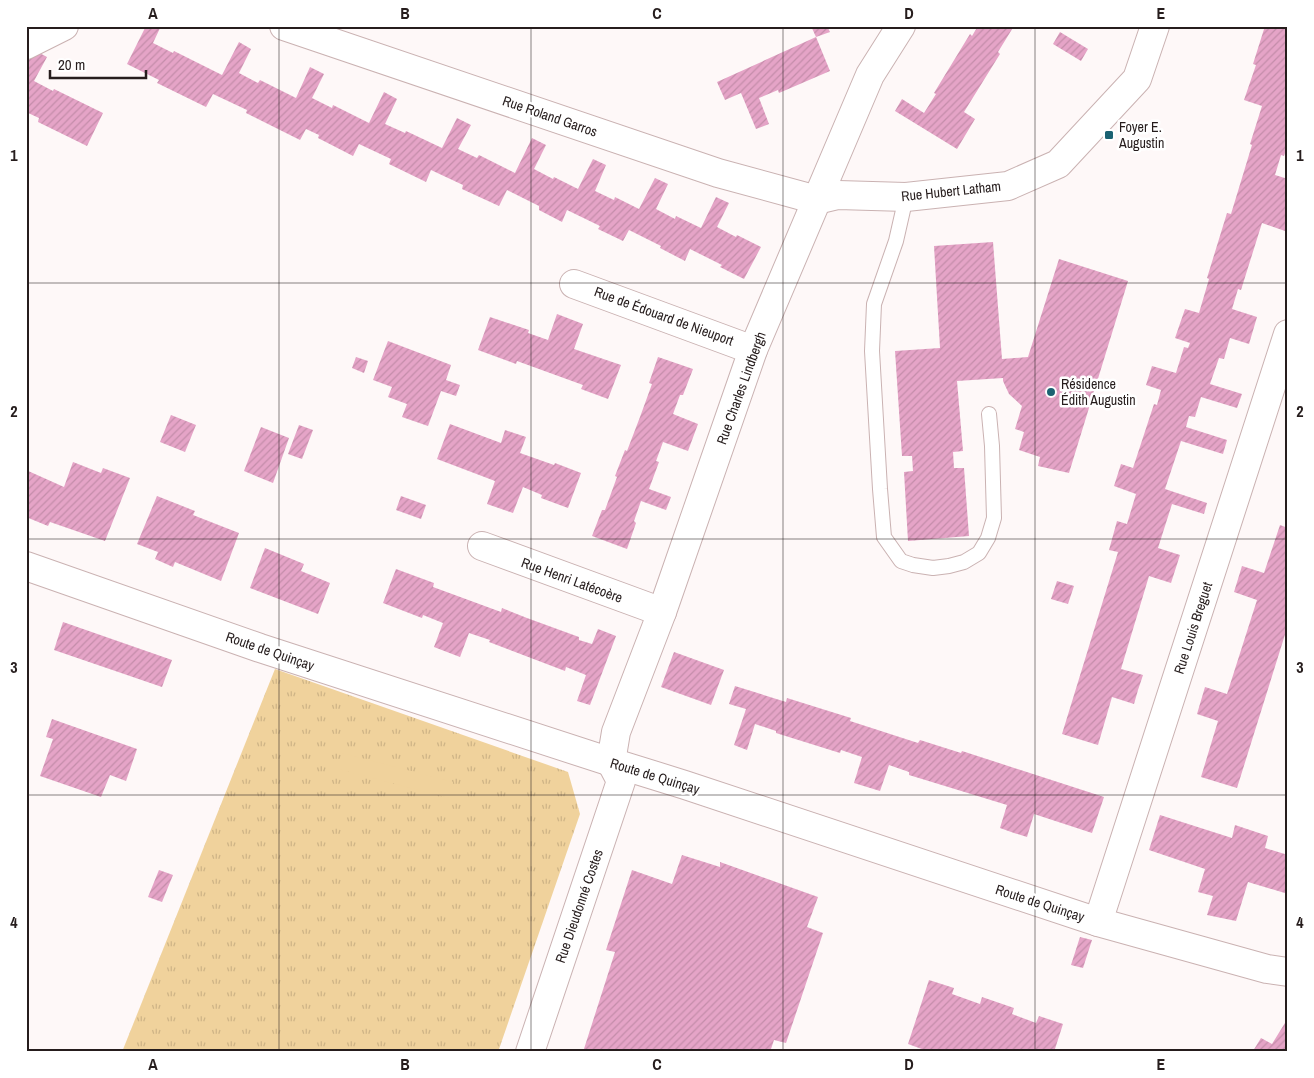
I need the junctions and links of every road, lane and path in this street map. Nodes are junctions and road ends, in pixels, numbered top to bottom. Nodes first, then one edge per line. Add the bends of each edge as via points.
1 (64, 26) edge
2 (284, 26) edge
3 (901, 26) edge
4 (1155, 26) edge
5 (26, 45) edge
6 (906, 197) junction
7 (817, 200) junction
8 (574, 284) dead end
9 (1288, 334) edge
10 (753, 350) junction
11 (989, 414) dead end
12 (482, 546) dead end
13 (26, 566) edge
14 (662, 612) junction
15 (611, 762) junction
16 (1098, 922) junction
17 (1288, 972) edge
18 (530, 1052) edge

1 - 5 street
2 - 7 street, Rue Roland Garros via 718,173
3 - 7 street, Rue Charles Lindbergh via 870,75
4 - 6 street, Rue Hubert Latham via 1137,79 1058,164 1008,186
6 - 7 street, Rue Hubert Latham via 838,195
6 - 11 lane via 896,241 874,304 872,351 884,537 901,561 933,568 949,566 979,553 988,538 994,518
7 - 10 street, Rue Charles Lindbergh
8 - 10 street, Rue de Édouard de Nieuport
9 - 16 street, Rue Louis Breguet
10 - 14 street, Rue Charles Lindbergh
12 - 14 street, Rue Henri Latécoère
13 - 15 street, Route de Quinçay via 268,651
14 - 15 street, Rue Charles Lindbergh via 616,732
15 - 16 street, Route de Quinçay
15 - 18 street, Rue Dieudonné Costes via 621,781
16 - 17 street, Route de Quinçay

